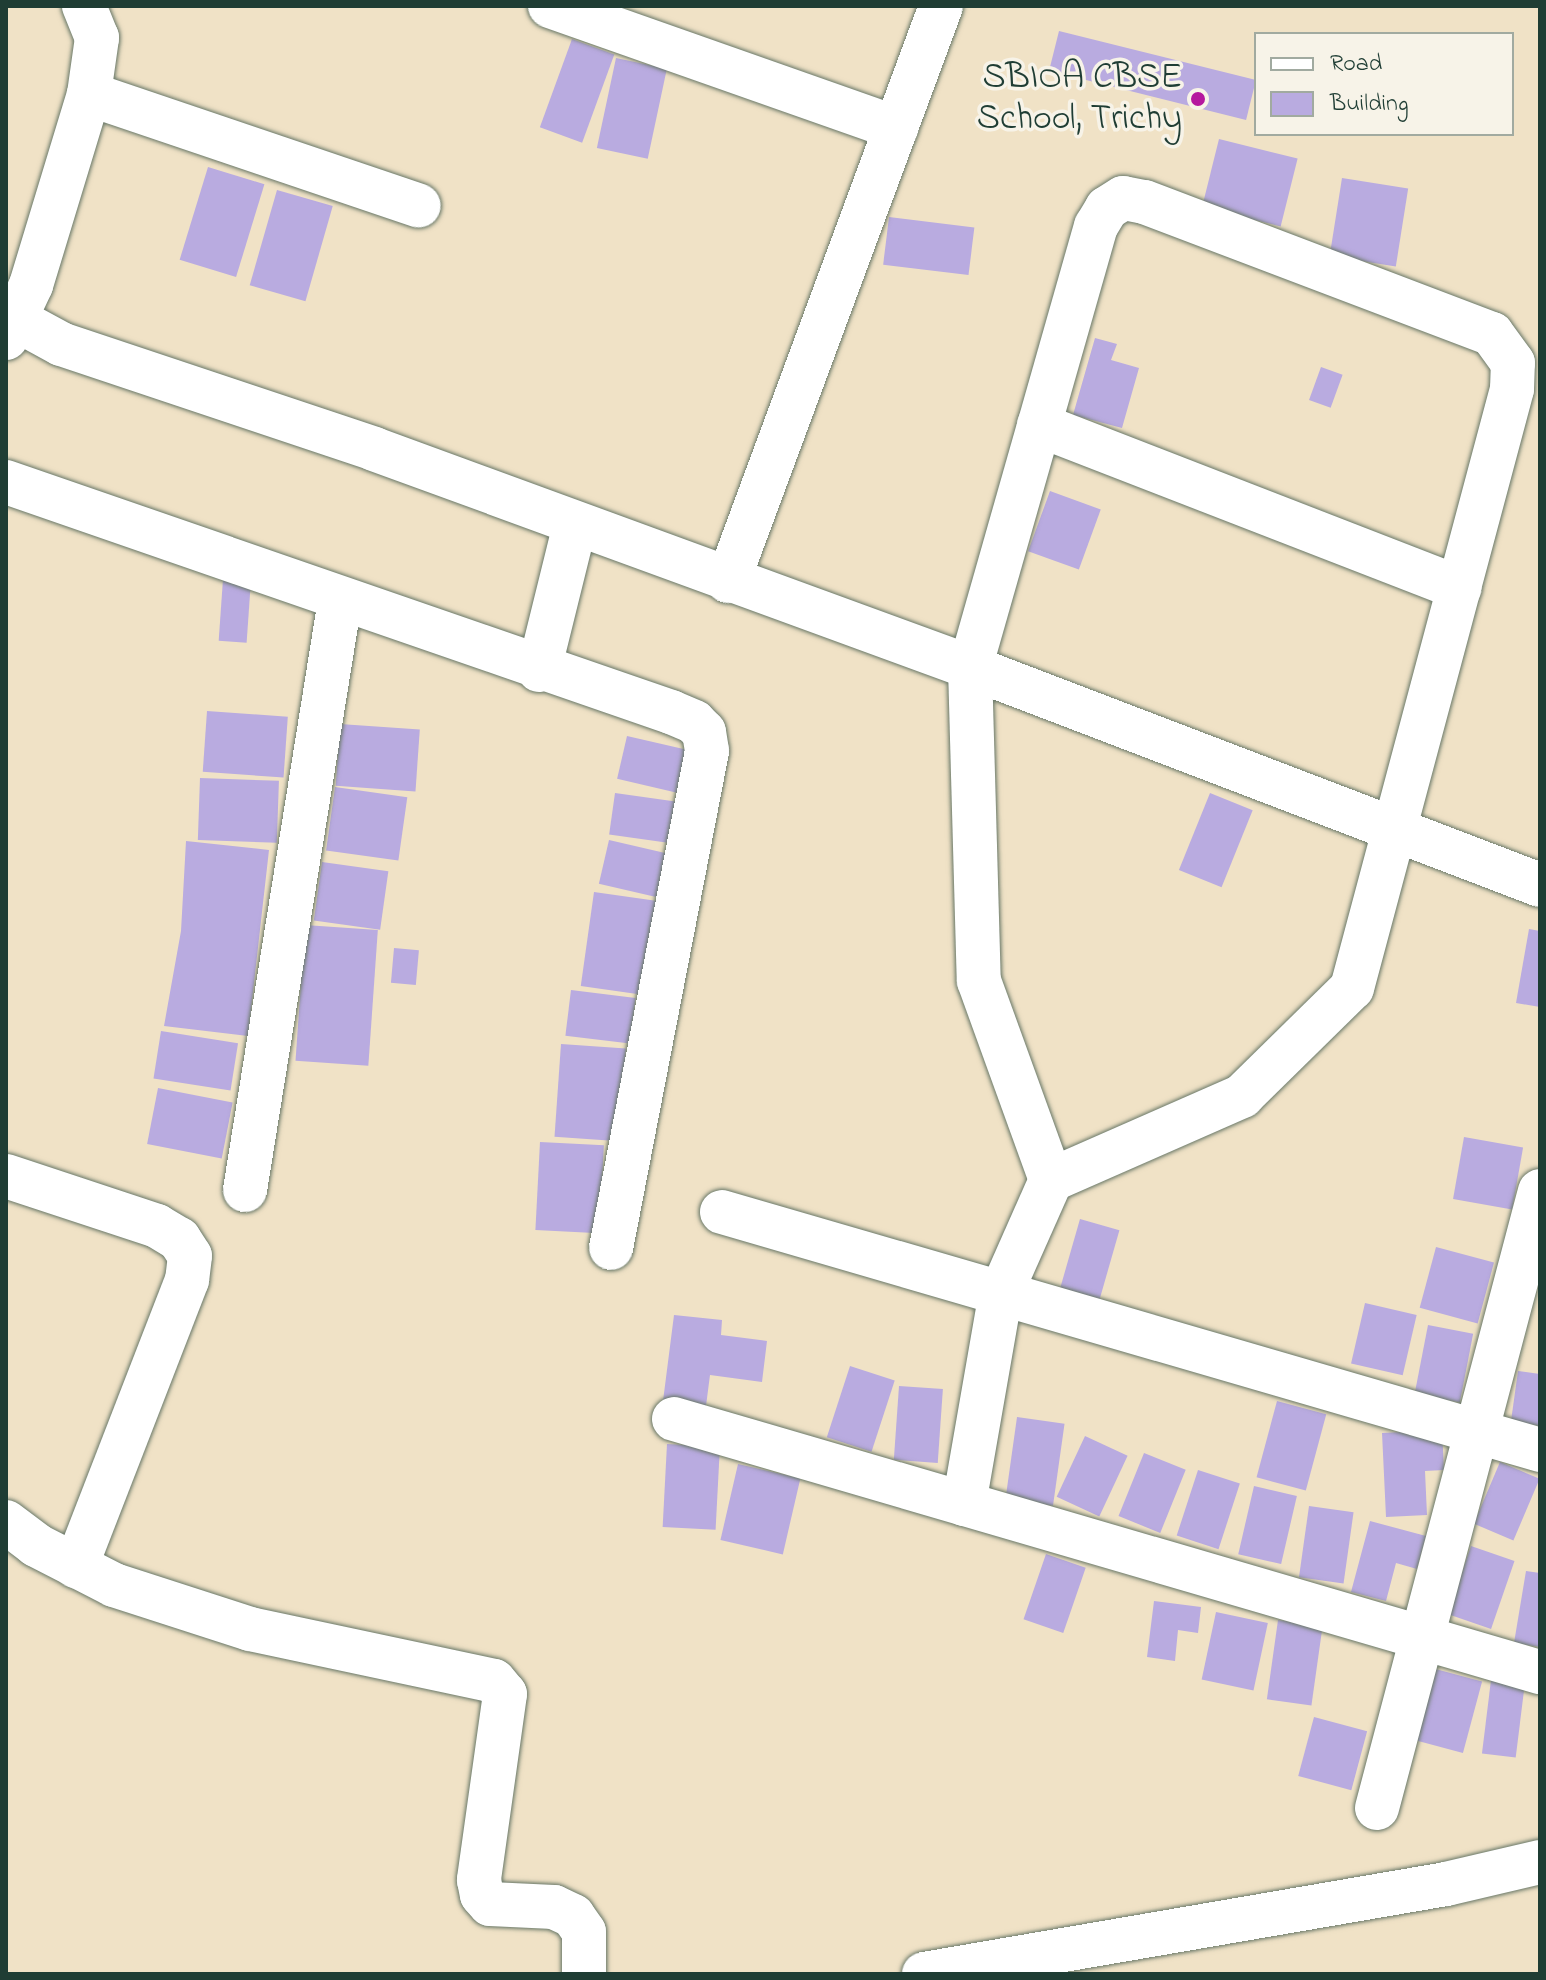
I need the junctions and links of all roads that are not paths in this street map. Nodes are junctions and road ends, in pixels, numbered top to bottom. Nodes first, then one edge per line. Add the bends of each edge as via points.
1 (84, 6) edge
2 (550, 6) edge
3 (941, 6) edge
4 (89, 94) junction
5 (896, 128) junction
6 (419, 206) dead end
7 (12, 329) edge
8 (1039, 425) junction
9 (6, 482) edge
10 (575, 524) junction
11 (728, 581) junction
12 (1459, 588) junction
13 (340, 600) junction
14 (970, 667) junction
15 (539, 670) junction
16 (1395, 832) junction
17 (1540, 885) edge
18 (6, 1176) edge
19 (1051, 1180) junction
20 (245, 1190) dead end
21 (722, 1212) dead end
22 (1537, 1214) edge
23 (611, 1248) dead end
24 (1001, 1293) junction
25 (674, 1419) dead end
26 (1477, 1432) junction
27 (1540, 1450) edge
28 (964, 1504) junction
29 (6, 1522) edge
30 (76, 1566) junction
31 (1421, 1637) junction
32 (1540, 1672) edge
33 (1377, 1808) dead end
34 (1540, 1862) edge
35 (584, 1974) edge
36 (924, 1974) edge

1 - 4 street via 97,38
2 - 5 street
3 - 5 street
4 - 6 street
4 - 7 street
5 - 11 street
7 - 10 street via 374,449
8 - 12 street
8 - 12 street via 1096,226 1107,208 1123,198 1477,328 1504,345 1513,363 1512,389
8 - 14 street
9 - 13 street
10 - 11 street
10 - 15 street
11 - 14 street
12 - 16 street
13 - 15 street
13 - 20 street
14 - 16 street
14 - 19 street via 979,981
15 - 23 street via 694,722 704,732 707,751
16 - 17 street
16 - 19 street via 1352,988 1242,1096
18 - 30 street via 157,1226 179,1239 190,1256 187,1280
19 - 24 street
21 - 24 street
22 - 26 street
24 - 26 street
24 - 28 street
25 - 28 street
26 - 27 street
26 - 31 street
28 - 31 street
29 - 30 street
30 - 35 street via 114,1585 250,1629 494,1681 505,1694 479,1880 482,1895 490,1904 554,1907 573,1916 584,1932
31 - 32 street
31 - 33 street
34 - 36 street via 1446,1884

